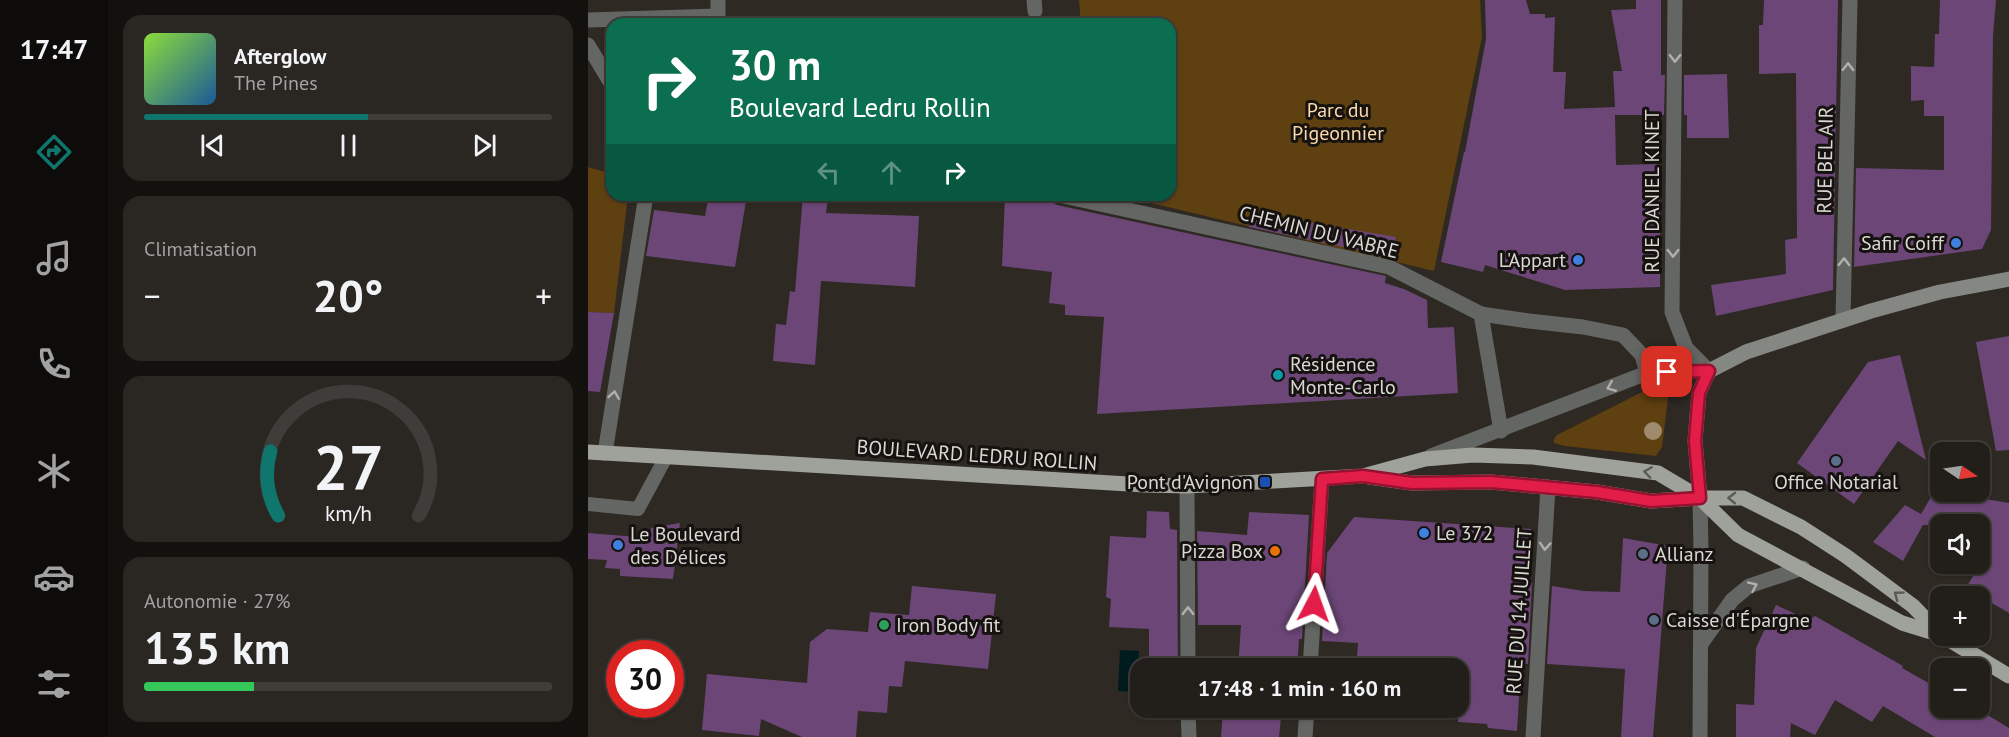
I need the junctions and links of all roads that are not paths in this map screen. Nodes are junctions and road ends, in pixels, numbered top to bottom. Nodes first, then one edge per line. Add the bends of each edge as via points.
1 (718, 0) edge
2 (1675, 0) edge
3 (1850, 0) edge
4 (653, 18) edge
5 (606, 19) edge
6 (588, 20) edge
7 (588, 45) edge
8 (606, 75) edge
9 (645, 201) edge
10 (1086, 201) edge
11 (2009, 279) edge
12 (1481, 314) junction
13 (1843, 320) junction
14 (1709, 371) junction
15 (1647, 373) junction
16 (1501, 431) junction
17 (588, 452) edge
18 (605, 453) junction
19 (666, 457) junction
20 (1425, 459) junction
21 (1363, 476) junction
22 (1322, 479) junction
23 (1187, 486) junction
24 (1548, 487) junction
25 (1700, 498) junction
26 (588, 504) edge
27 (1803, 568) junction
28 (1930, 623) edge
29 (1930, 631) edge
30 (1701, 644) junction
31 (1960, 646) edge
32 (1188, 658) edge
33 (1311, 658) edge
34 (2009, 676) edge
35 (1188, 718) edge
36 (1306, 718) edge
37 (1189, 737) edge
38 (1305, 737) edge
39 (1533, 737) edge
40 (1700, 737) edge

1 - 4 street via 718,16
2 -> 14 street, RUE DANIEL KINET via 1672,312 1686,348
13 -> 3 street, RUE BEL AIR
5 - 6 street
7 - 8 street
18 -> 9 street
10 - 12 street, CHEMIN DU VABRE via 1389,267
11 - 13 main road via 1940,292
12 - 15 street, CHEMIN DU VABRE via 1623,335 1642,355
12 - 16 street
13 - 14 main road via 1746,352
14 - 15 street
14 - 25 main road via 1699,393 1696,422
15 -> 16 street
16 - 20 street
17 - 18 main road, BOULEVARD LEDRU ROLLIN
18 - 19 main road, BOULEVARD LEDRU ROLLIN
19 - 23 main road, BOULEVARD LEDRU ROLLIN
19 - 26 lane via 638,509
20 - 21 main road, BOULEVARD LEDRU ROLLIN
25 -> 20 main road, BOULEVARD LEDRU ROLLIN via 1658,473 1533,458 1473,455
21 - 22 main road, BOULEVARD LEDRU ROLLIN
21 - 24 main road, BOULEVARD LEDRU ROLLIN via 1412,483 1491,482
22 - 23 main road, BOULEVARD LEDRU ROLLIN
22 - 33 street
32 -> 23 street
24 - 25 main road, BOULEVARD LEDRU ROLLIN via 1651,501
24 -> 39 street, RUE DU 14 JUILLET
25 - 27 main road via 1738,535
28 -> 25 main road via 1846,556 1801,527 1743,498
25 - 30 street
27 - 29 main road via 1902,623
30 -> 27 street via 1732,600 1749,586
30 - 40 street
31 - 34 main road
35 - 37 street
36 - 38 street

